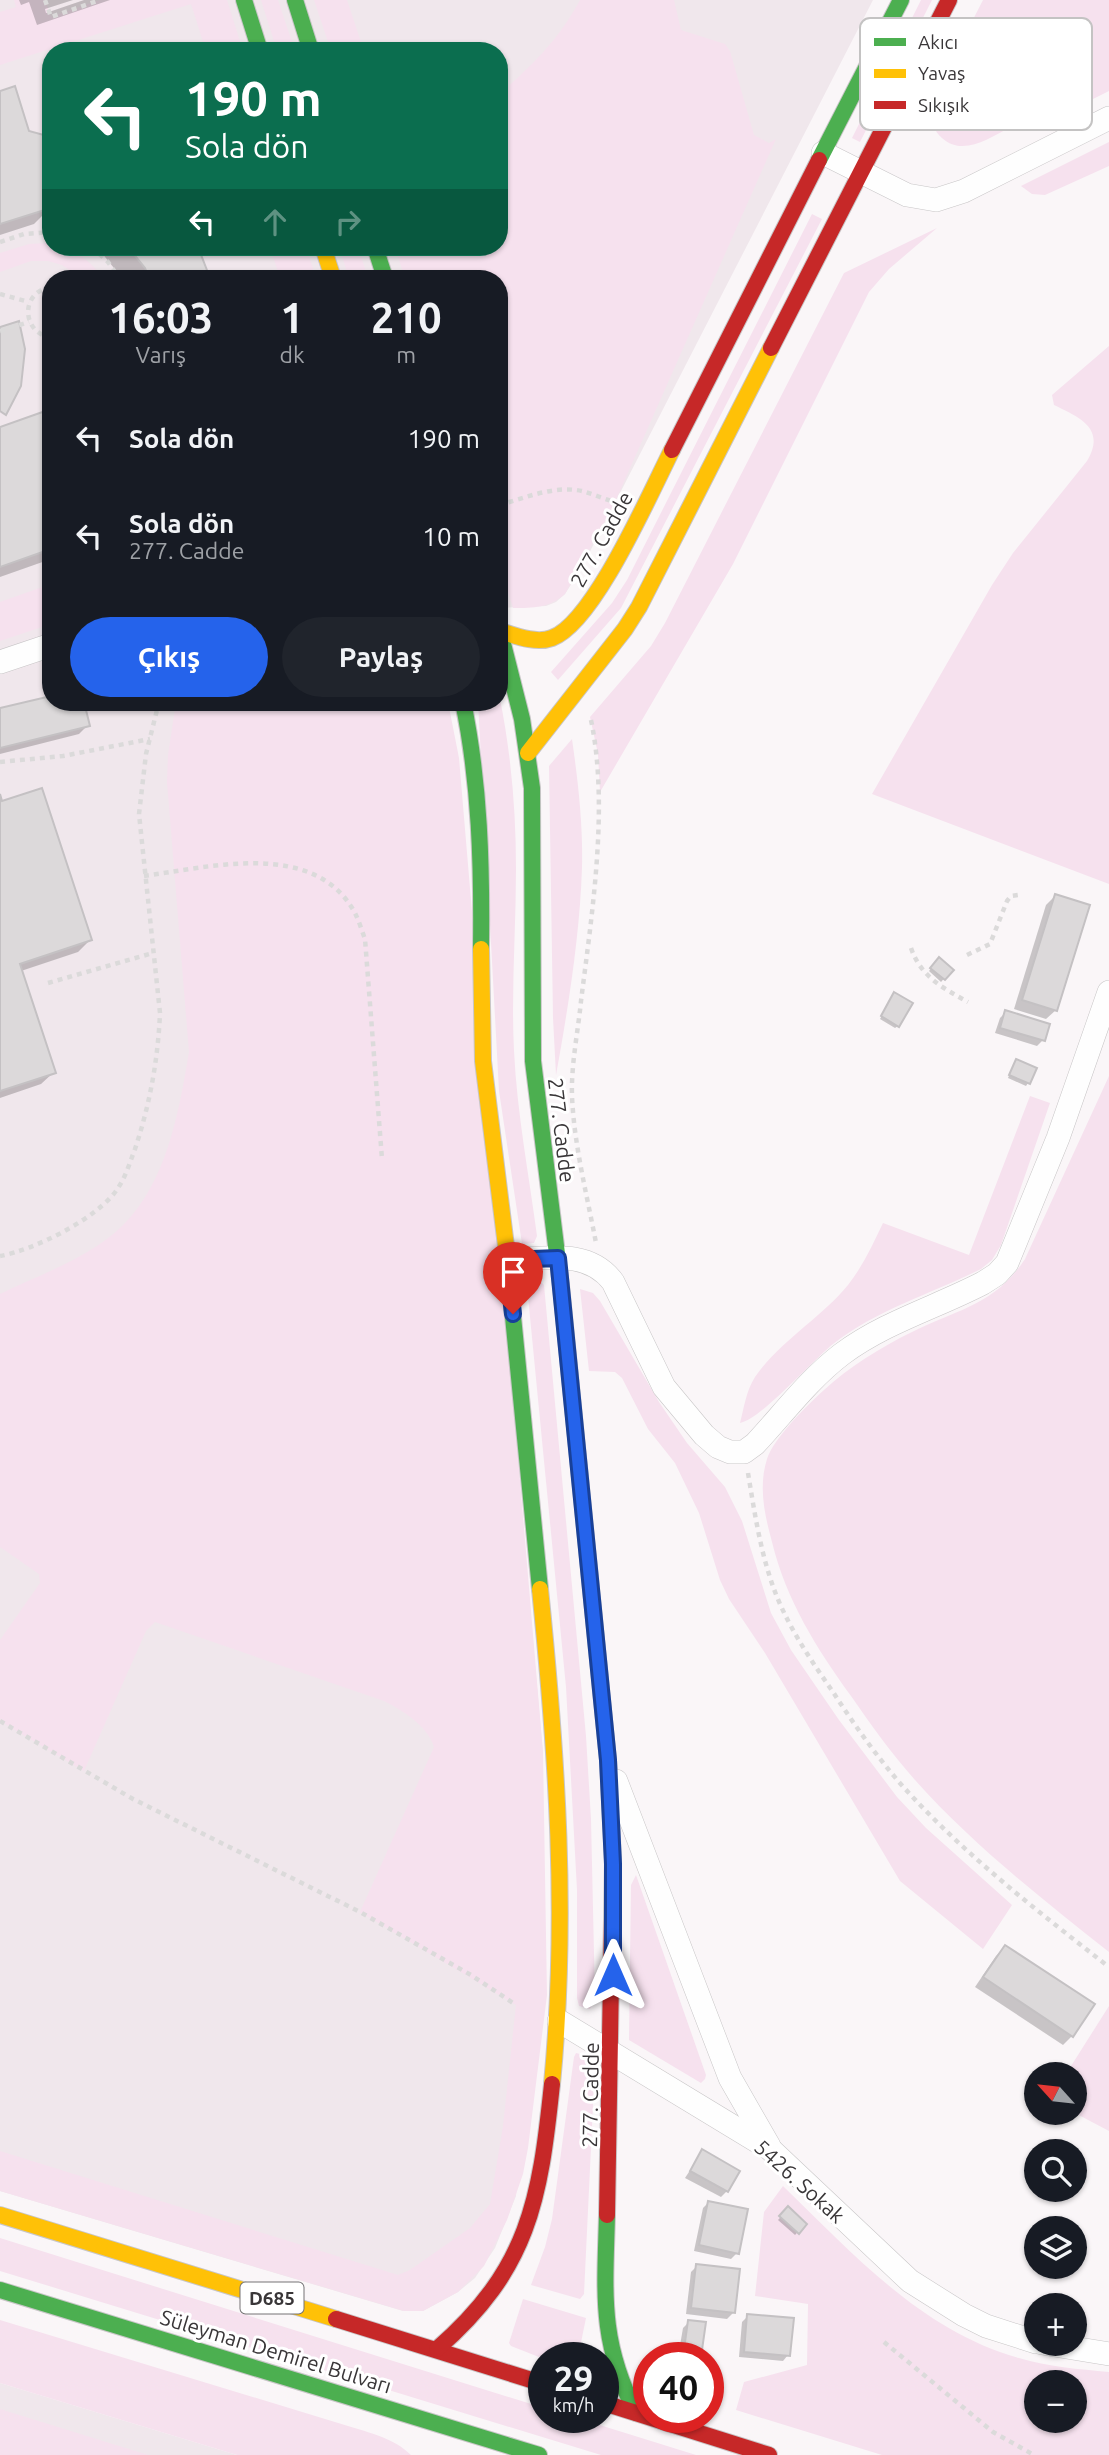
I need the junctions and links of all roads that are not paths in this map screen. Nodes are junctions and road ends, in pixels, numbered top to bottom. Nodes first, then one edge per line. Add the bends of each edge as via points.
1 (244, 0) edge
2 (295, 0) edge
3 (901, 0) edge
4 (949, 0) edge
5 (892, 18) edge
6 (940, 18) edge
7 (257, 42) edge
8 (308, 42) edge
9 (860, 80) edge
10 (1109, 118) edge
11 (1092, 126) edge
12 (884, 130) edge
13 (1085, 130) edge
14 (823, 153) junction
15 (862, 173) junction
16 (508, 631) edge
17 (42, 648) edge
18 (508, 657) edge
19 (0, 662) edge
20 (465, 711) edge
21 (528, 753) junction
22 (1109, 992) edge
23 (558, 1258) junction
24 (507, 1260) junction
25 (608, 1760) junction
26 (559, 2021) junction
27 (612, 2053) junction
28 (770, 2149) junction
29 (0, 2215) edge
30 (0, 2290) edge
31 (1024, 2338) edge
32 (437, 2349) junction
33 (1087, 2350) edge
34 (1109, 2354) edge
35 (528, 2379) edge
36 (633, 2408) edge
37 (457, 2428) junction
38 (699, 2433) edge
39 (462, 2455) edge
40 (539, 2455) edge
41 (769, 2455) edge

1 - 7 main road
2 - 8 main road
3 - 5 main road, 277. Cadde
4 - 6 main road
9 - 14 main road, 277. Cadde
10 - 11 street
12 - 15 main road
13 - 15 street via 948,198 916,198
14 - 15 street
14 - 16 main road, 277. Cadde via 594,599 554,637 537,639
15 - 21 main road via 639,607
17 - 19 street
18 - 21 main road, 277. Cadde
20 - 24 main road, 277. Cadde via 479,817 485,1088
21 - 23 main road, 277. Cadde via 533,840 533,1061
22 - 23 street via 1058,1138 1007,1263 983,1283 842,1354 744,1452 718,1447 664,1387 613,1282 601,1268 577,1258
23 - 24 street
23 - 25 main road, 277. Cadde
24 - 26 main road, 277. Cadde via 554,1728 561,1909
25 - 27 main road, 277. Cadde via 613,1864
25 - 28 street via 730,2078
26 - 27 street, 5426. Sokak
26 - 32 main road, 277. Cadde via 538,2182 517,2250 485,2304
27 - 28 street, 5426. Sokak
27 - 36 main road, 277. Cadde via 605,2313 612,2362
28 - 31 street, 5426. Sokak via 911,2281 986,2326
29 - 32 main road, D685
30 - 37 main road, Süleyman Demirel Bulvarı
32 - 35 main road, D685
33 - 34 street
37 - 39 street
37 - 40 main road, Süleyman Demirel Bulvarı
38 - 41 main road

